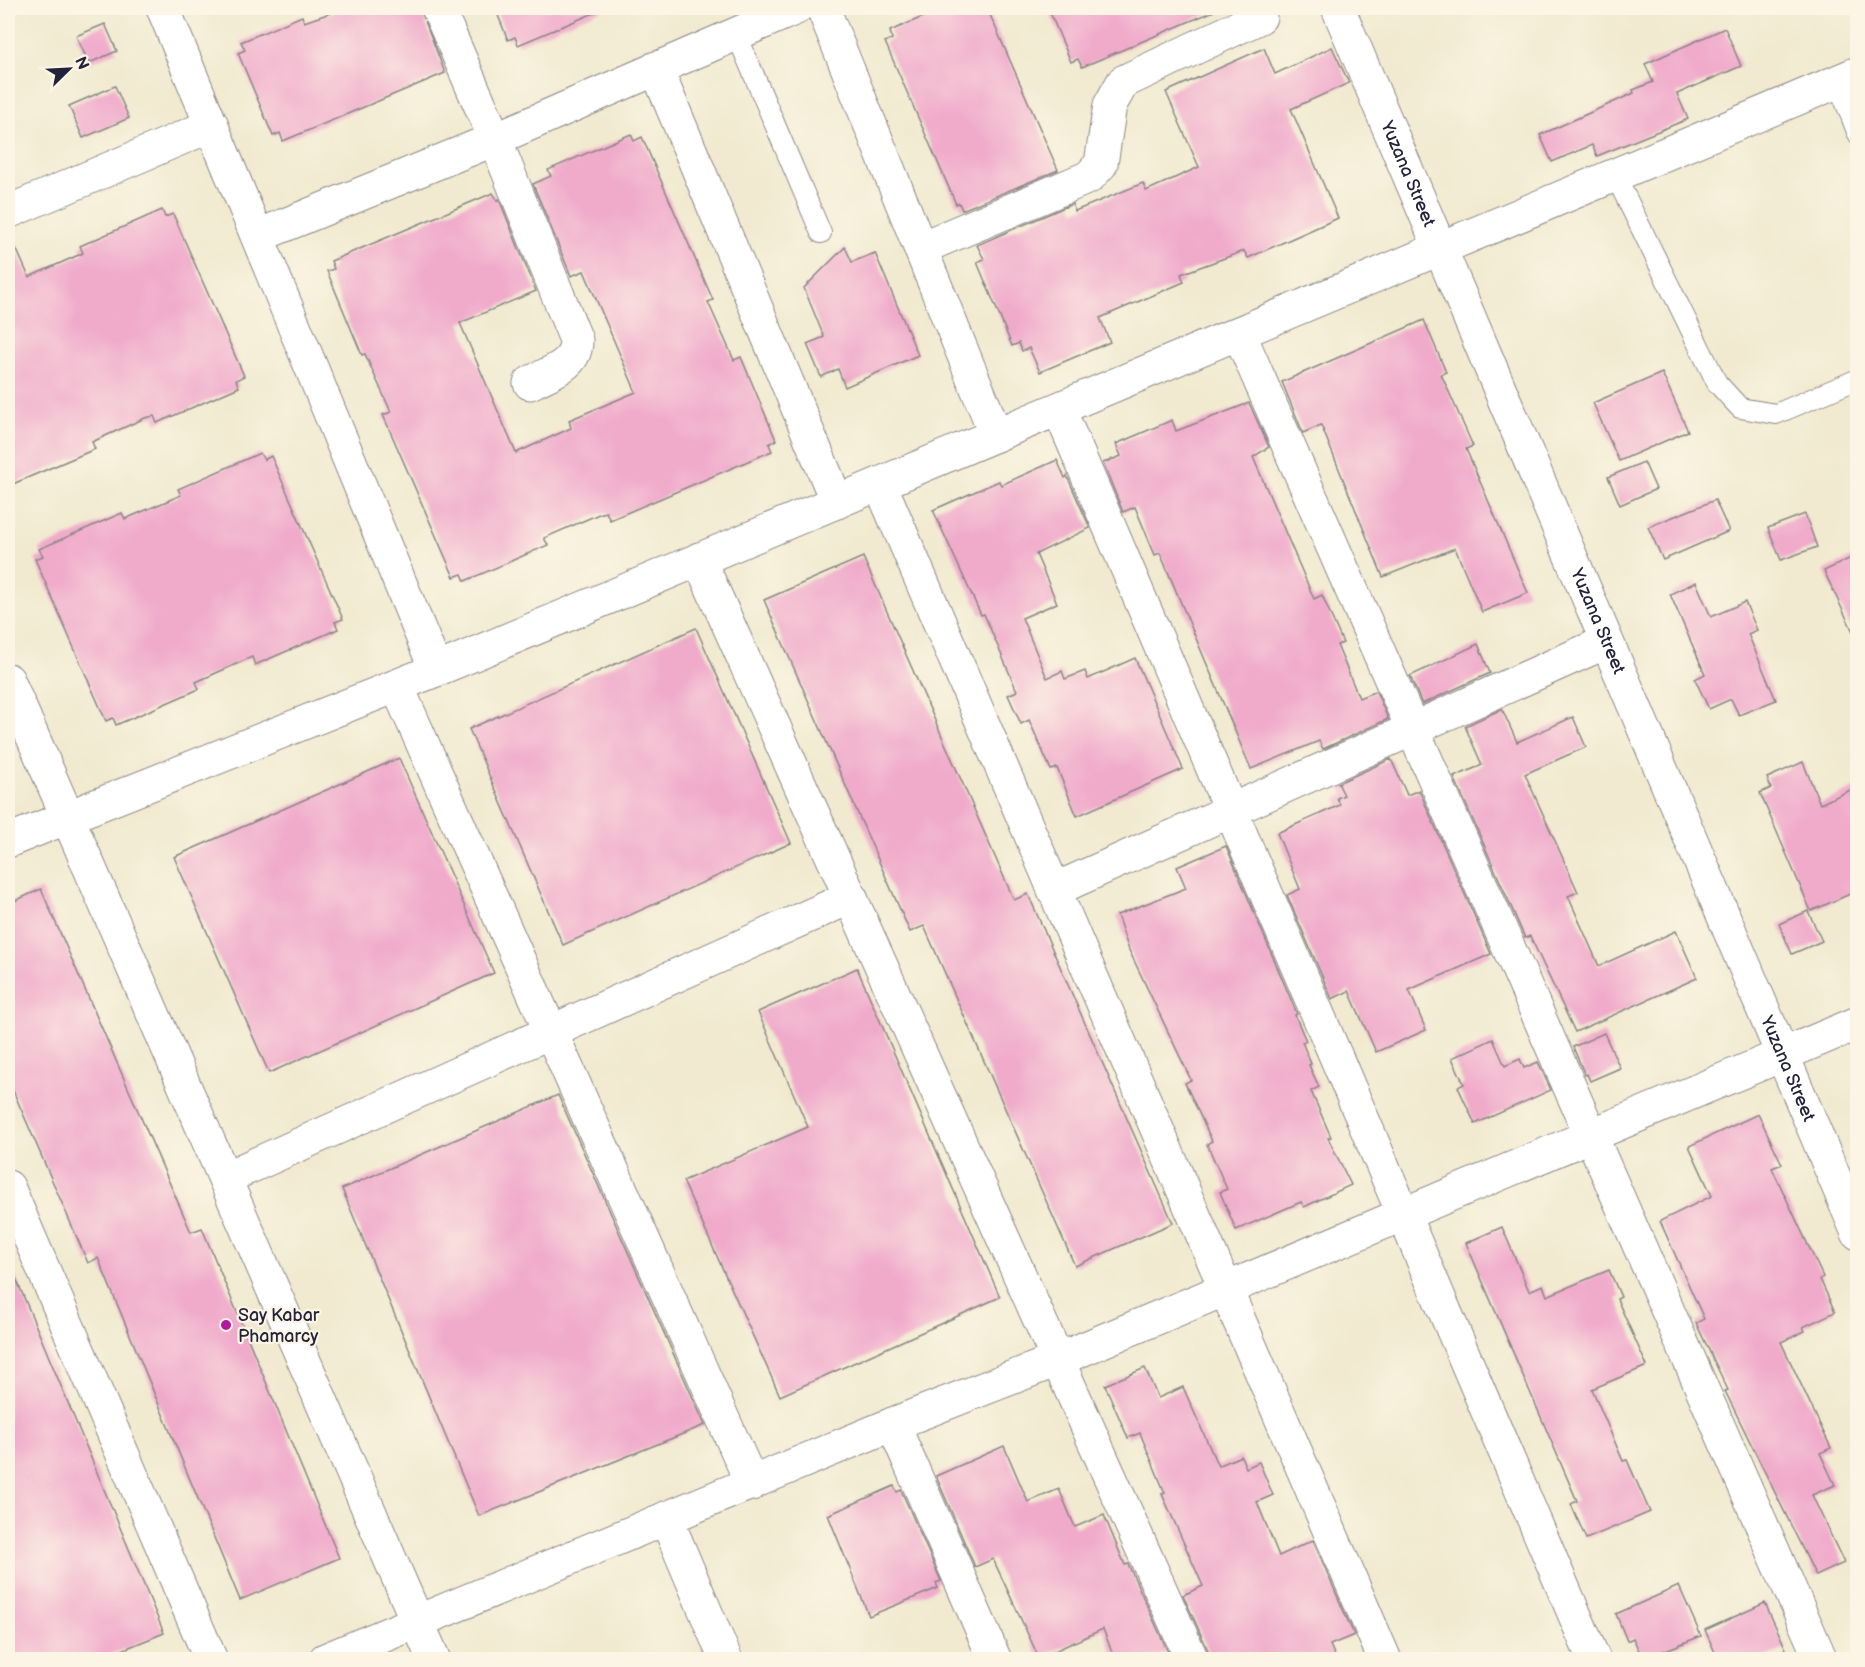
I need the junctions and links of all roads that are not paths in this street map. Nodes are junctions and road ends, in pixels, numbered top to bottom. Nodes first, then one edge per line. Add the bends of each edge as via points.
1 (163, 8) edge
2 (438, 8) edge
3 (796, 8) edge
4 (823, 8) edge
5 (1338, 8) edge
6 (1260, 17) dead end
7 (730, 20) edge
8 (656, 68) junction
9 (1847, 77) edge
10 (212, 125) junction
11 (1857, 134) edge
12 (495, 140) junction
13 (1615, 175) junction
14 (8, 212) edge
15 (821, 233) dead end
16 (258, 236) junction
17 (921, 248) junction
18 (1439, 249) junction
19 (1239, 333) junction
20 (1857, 379) edge
21 (530, 383) dead end
22 (1059, 409) junction
23 (996, 435) junction
24 (880, 484) junction
25 (837, 502) junction
26 (699, 559) junction
27 (1606, 642) junction
28 (436, 670) junction
29 (8, 680) edge
30 (397, 686) junction
31 (1413, 729) junction
32 (1231, 811) junction
33 (67, 817) junction
34 (8, 841) edge
35 (1054, 890) junction
36 (851, 897) junction
37 (1857, 1023) edge
38 (551, 1031) junction
39 (1783, 1056) junction
40 (1591, 1136) junction
41 (225, 1178) junction
42 (8, 1187) edge
43 (1404, 1215) junction
44 (1857, 1233) edge
45 (17, 1237) edge
46 (1226, 1290) junction
47 (1057, 1360) junction
48 (893, 1424) junction
49 (752, 1484) junction
50 (666, 1518) junction
51 (417, 1621) junction
52 (211, 1659) edge
53 (325, 1659) edge
54 (434, 1659) edge
55 (726, 1659) edge
56 (995, 1659) edge
57 (1192, 1659) edge
58 (1385, 1659) edge
59 (1594, 1659) edge
60 (1821, 1659) edge

1 - 10 street
2 - 12 street
3 - 7 street
4 - 17 street
5 - 18 street, Yuzana Street
6 - 17 street via 1123,82 1110,105 1101,164 1089,177
7 - 8 street
7 - 15 lane
8 - 12 street
8 - 25 street
9 - 11 lane
9 - 13 street
10 - 14 street
10 - 16 street
12 - 16 street
12 - 21 street via 576,340 571,361
13 - 18 street
13 - 20 lane via 1717,383 1740,408 1776,414
16 - 28 street
17 - 23 street
18 - 19 street
18 - 27 street, Yuzana Street
19 - 22 street
19 - 31 street
22 - 23 street
22 - 32 street
23 - 24 street
24 - 25 street
24 - 35 street
25 - 26 street
26 - 28 street
26 - 36 street
27 - 31 street
27 - 39 street, Yuzana Street
28 - 30 street
29 - 33 street
30 - 33 street
30 - 38 street
31 - 32 street
31 - 40 street
32 - 35 street
32 - 43 street
33 - 34 street
33 - 41 street
35 - 46 street
36 - 38 street
36 - 47 street
37 - 39 street
38 - 41 street
38 - 49 street
39 - 40 street
39 - 44 street, Yuzana Street
40 - 43 street
40 - 60 street
41 - 51 street
42 - 45 street
43 - 46 street
43 - 59 street
45 - 52 street
46 - 47 street
46 - 58 street
47 - 48 street
47 - 57 street
48 - 49 street
48 - 56 street
49 - 50 street
50 - 51 street
50 - 55 street
51 - 53 street
51 - 54 street

